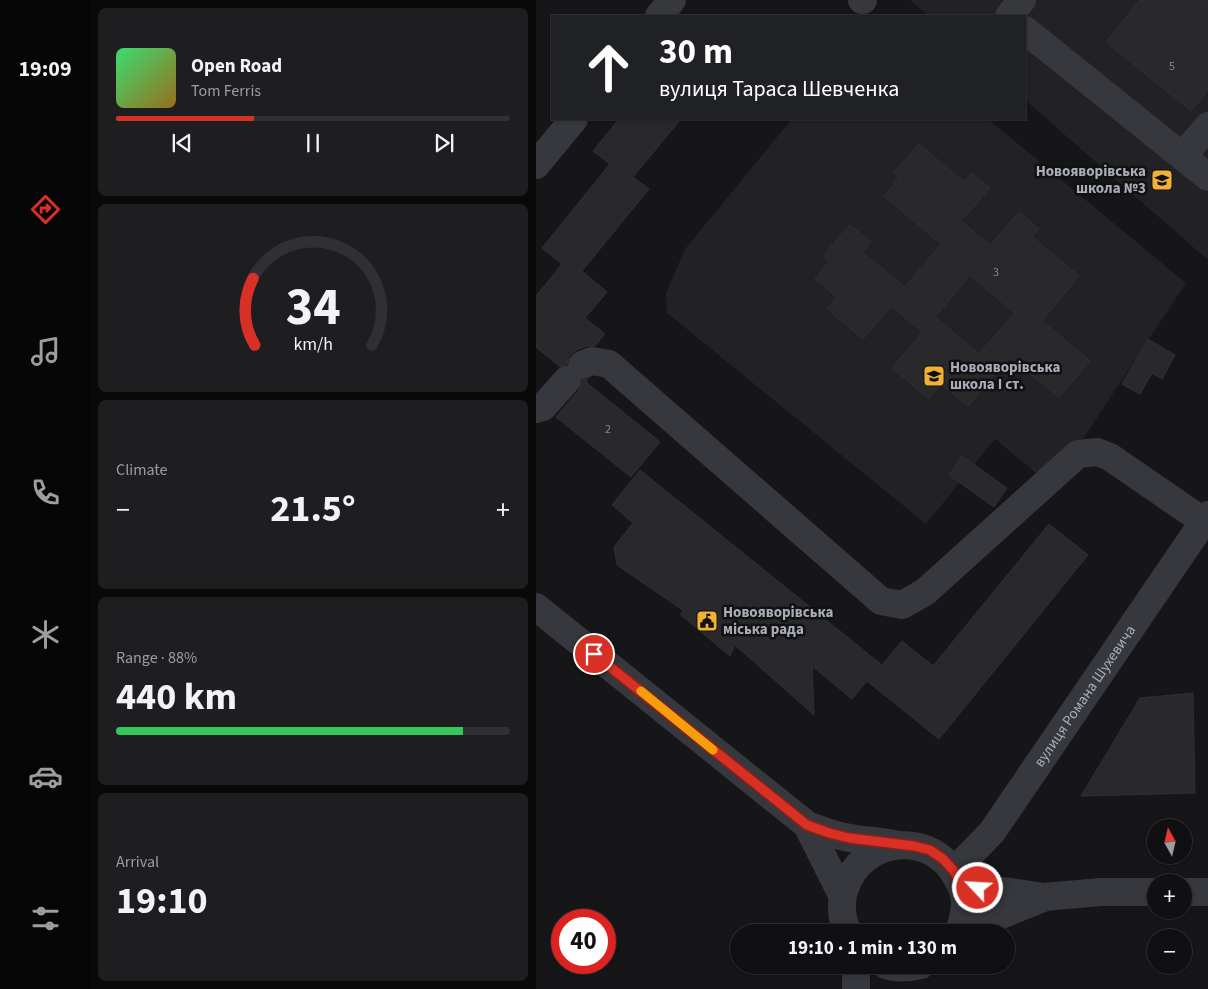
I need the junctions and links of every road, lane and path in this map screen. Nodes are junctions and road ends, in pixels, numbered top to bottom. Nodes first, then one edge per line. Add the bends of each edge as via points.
1 (672, 0) edge
2 (1022, 0) edge
3 (660, 15) edge
4 (1010, 15) edge
5 (1026, 31) edge
6 (573, 120) edge
7 (1208, 126) edge
8 (1183, 156) junction
9 (536, 165) edge
10 (1208, 176) edge
11 (536, 409) edge
12 (1202, 531) edge
13 (536, 607) edge
14 (807, 825) junction
15 (898, 845) junction
16 (958, 878) junction
17 (1147, 892) edge
18 (1192, 892) edge
19 (1208, 892) edge
20 (842, 895) junction
21 (1044, 897) junction
22 (846, 924) edge
23 (962, 924) edge
24 (978, 924) edge
25 (856, 974) edge
26 (915, 974) edge
27 (856, 989) edge
28 (904, 989) edge

1 - 3 street
2 - 4 street
5 - 8 street
6 - 9 street
7 - 8 street
8 - 10 street
11 - 12 street via 543,407 574,372 592,361 609,364 881,601 902,605 925,592 1078,454 1097,452 1110,457
12 - 16 street, вулиця Романа Шухевича
13 - 14 street
14 - 15 street via 849,838
14 - 20 street
15 - 16 street via 930,850 943,859
15 - 20 street via 868,855 856,866
16 - 21 street
16 - 23 street via 965,901
17 - 21 street
18 - 19 street
20 - 22 street
21 - 24 street
25 - 27 street
26 - 28 street

